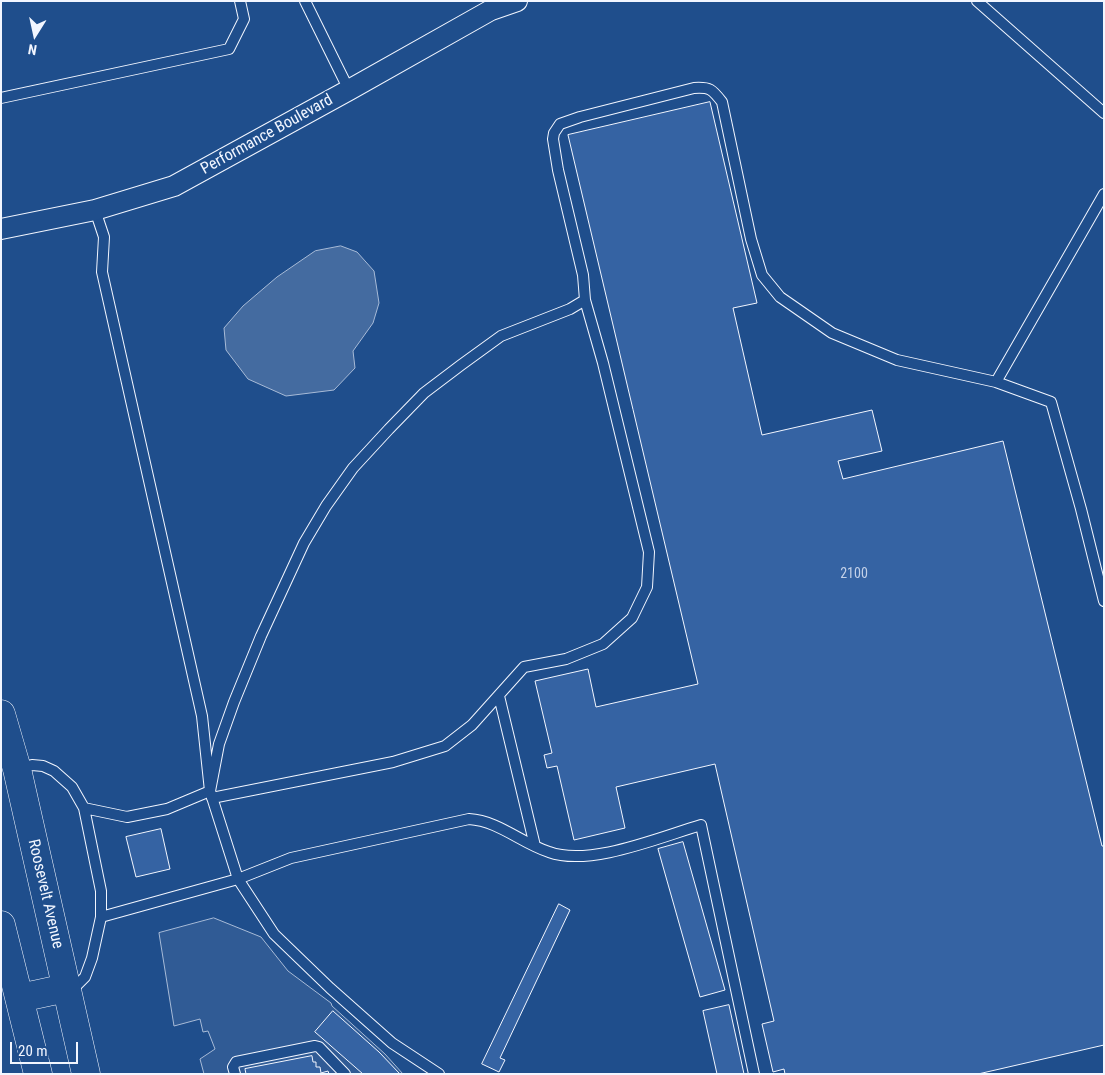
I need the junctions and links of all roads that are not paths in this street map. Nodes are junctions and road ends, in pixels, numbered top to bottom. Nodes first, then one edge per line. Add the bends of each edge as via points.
1 (240, 1) edge
2 (304, 1) edge
3 (517, 1) edge
4 (977, 1) edge
5 (491, 6) edge
6 (349, 90) junction
7 (1, 98) edge
8 (1104, 113) edge
9 (1104, 194) edge
10 (95, 210) junction
11 (1, 229) edge
12 (585, 300) junction
13 (996, 382) junction
14 (1104, 602) edge
15 (500, 696) junction
16 (1, 714) edge
17 (9, 770) edge
18 (211, 795) junction
19 (84, 808) junction
20 (535, 846) junction
21 (238, 879) junction
22 (102, 916) junction
23 (1, 925) edge
24 (66, 988) junction
25 (15, 999) junction
26 (38, 1074) edge
27 (86, 1074) edge
28 (235, 1074) edge
29 (345, 1074) edge
30 (439, 1074) edge
31 (754, 1074) edge

1 - 7 lane via 244,19 229,49
2 - 6 lane
3 - 5 street, Performance Boulevard
4 - 8 lane
5 - 6 street, Performance Boulevard
6 - 10 street, Performance Boulevard via 174,186
9 - 13 lane
10 - 11 street, Performance Boulevard
10 - 18 lane via 104,237 102,272 202,716
12 - 13 lane via 583,275 558,170 554,133 560,124 580,117 706,87 714,91 722,102 751,239 762,275 780,297 832,333 897,360
12 - 15 lane via 649,552 647,587 632,618 603,644 566,658 524,667
12 - 18 lane via 501,336 424,393 353,468 304,544 261,636 219,744
13 - 14 lane via 1051,402
15 - 18 lane via 472,726 445,746 393,762
15 - 20 lane
16 - 17 main road, Roosevelt Avenue
17 - 19 lane via 32,765 54,771 72,787
17 - 24 main road, Roosevelt Avenue
18 - 19 lane via 127,817
18 - 21 lane
19 - 22 lane via 101,891
20 - 21 lane via 493,824 469,819 291,858
20 - 31 lane via 550,853 578,857 614,851 701,825
21 - 22 lane
21 - 30 lane via 274,934 392,1043
22 - 24 lane via 85,977 77,985
23 - 25 main road
24 - 25 main road
24 - 27 main road, Roosevelt Avenue
25 - 26 main road
28 - 29 lane via 233,1066 236,1062 315,1046

